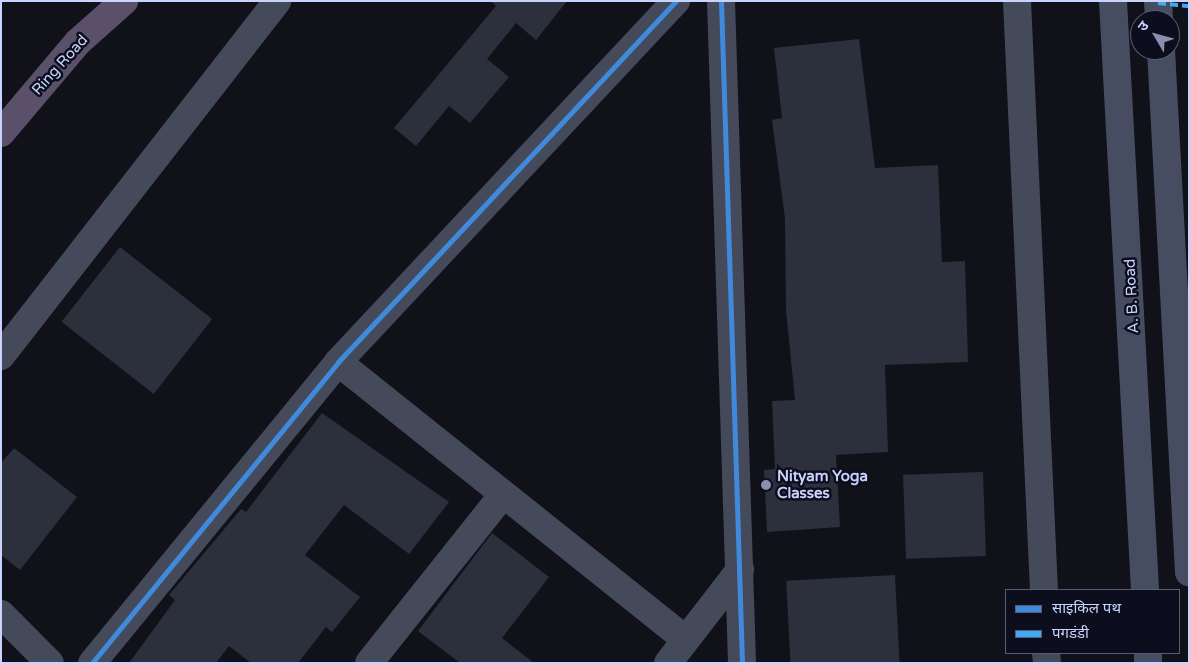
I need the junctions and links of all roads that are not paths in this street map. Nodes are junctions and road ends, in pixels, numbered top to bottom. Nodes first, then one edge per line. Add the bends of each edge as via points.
1 (124, 1) edge
2 (277, 1) edge
3 (676, 1) edge
4 (720, 1) edge
5 (1017, 1) edge
6 (1113, 1) edge
7 (1162, 60) edge
8 (1, 132) edge
9 (1, 356) edge
10 (338, 362) junction
11 (502, 496) junction
12 (740, 570) junction
13 (1189, 572) edge
14 (1044, 589) edge
15 (1145, 589) edge
16 (1, 614) edge
17 (685, 639) junction
18 (50, 663) edge
19 (92, 663) edge
20 (370, 663) edge
21 (668, 663) edge
22 (742, 663) edge

1 - 8 highway, Ring Road via 78,42
2 - 9 street
3 - 10 street
4 - 12 street
5 - 14 street
6 - 15 main road, A. B. Road
7 - 13 main road
10 - 11 street
10 - 19 street
11 - 17 street
11 - 20 street
12 - 17 street
12 - 22 street
16 - 18 street
17 - 21 street

